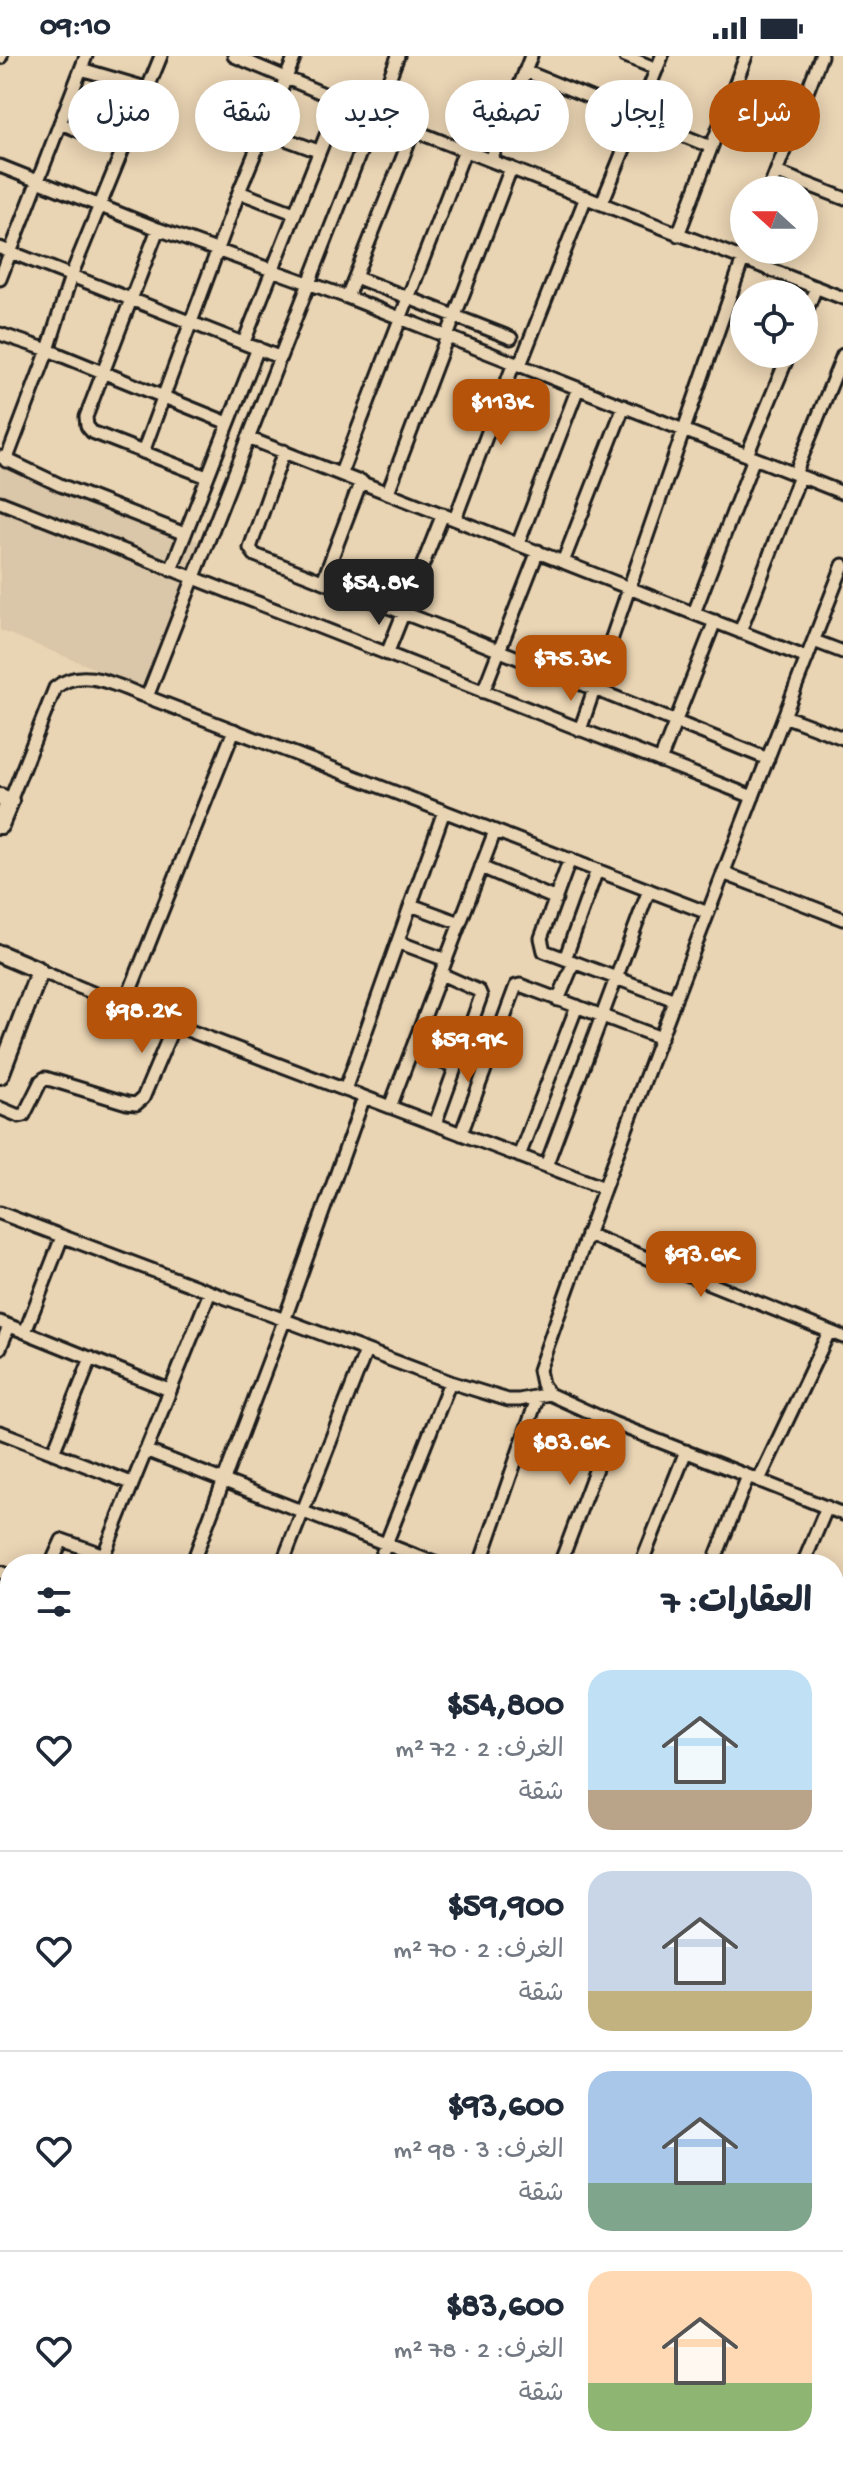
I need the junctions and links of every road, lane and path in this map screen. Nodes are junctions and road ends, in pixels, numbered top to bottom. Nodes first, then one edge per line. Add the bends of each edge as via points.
1 (161, 56) edge
2 (234, 56) edge
3 (295, 56) edge
4 (398, 56) edge
5 (531, 56) edge
6 (625, 56) edge
7 (662, 56) edge
8 (746, 56) edge
9 (821, 56) edge
10 (81, 60) edge
11 (657, 69) junction
12 (525, 71) junction
13 (287, 78) junction
14 (128, 80) edge
15 (152, 80) edge
16 (388, 80) edge
17 (652, 80) edge
18 (737, 80) edge
19 (316, 90) edge
20 (585, 96) edge
21 (60, 123) junction
22 (68, 126) edge
23 (121, 152) edge
24 (255, 152) edge
25 (318, 152) edge
26 (360, 152) edge
27 (405, 152) edge
28 (464, 152) edge
29 (470, 152) edge
30 (623, 152) edge
31 (709, 152) edge
32 (491, 160) junction
33 (0, 166) edge
34 (511, 168) junction
35 (776, 172) junction
36 (774, 176) edge
37 (37, 182) junction
38 (239, 192) junction
39 (586, 197) junction
40 (843, 198) edge
41 (602, 203) junction
42 (100, 207) junction
43 (294, 213) junction
44 (158, 229) junction
45 (678, 235) junction
46 (5, 250) edge
47 (218, 250) junction
48 (730, 250) edge
49 (741, 264) edge
50 (766, 264) edge
51 (272, 270) junction
52 (71, 276) junction
53 (355, 277) junction
54 (0, 279) edge
55 (801, 280) edge
56 (308, 285) junction
57 (818, 288) edge
58 (347, 297) junction
59 (407, 298) junction
60 (843, 298) edge
61 (131, 299) junction
62 (454, 316) junction
63 (399, 318) junction
64 (192, 322) junction
65 (0, 334) edge
66 (446, 336) junction
67 (511, 338) dead end
68 (244, 342) junction
69 (258, 348) junction
70 (48, 350) junction
71 (843, 355) edge
72 (279, 357) junction
73 (517, 364) junction
74 (784, 368) edge
75 (103, 372) junction
76 (578, 388) junction
77 (163, 396) junction
78 (624, 406) junction
79 (228, 423) junction
80 (684, 430) junction
81 (248, 438) junction
82 (284, 451) junction
83 (143, 452) junction
84 (751, 457) junction
85 (3, 459) edge
86 (341, 473) junction
87 (798, 475) junction
88 (207, 477) junction
89 (361, 481) junction
90 (388, 492) junction
91 (843, 493) edge
92 (0, 502) edge
93 (443, 514) junction
94 (455, 519) junction
95 (185, 534) junction
96 (518, 544) junction
97 (538, 551) junction
98 (563, 562) junction
99 (843, 565) edge
100 (171, 570) junction
101 (193, 580) junction
102 (323, 581) junction
103 (631, 587) junction
104 (403, 613) junction
105 (694, 613) junction
106 (715, 621) junction
107 (740, 632) junction
108 (814, 641) junction
109 (499, 651) junction
110 (843, 652) edge
111 (387, 654) junction
112 (807, 658) junction
113 (595, 688) junction
114 (483, 692) junction
115 (147, 697) junction
116 (784, 716) junction
117 (676, 722) junction
118 (234, 730) junction
119 (580, 730) junction
120 (843, 738) edge
121 (768, 759) junction
122 (660, 761) junction
123 (753, 797) junction
124 (5, 799) edge
125 (444, 811) junction
126 (0, 825) edge
127 (495, 831) junction
128 (570, 859) junction
129 (481, 867) junction
130 (597, 870) junction
131 (723, 873) junction
132 (649, 890) junction
133 (556, 899) junction
134 (411, 905) junction
135 (708, 913) junction
136 (843, 919) edge
137 (460, 923) junction
138 (398, 942) junction
139 (0, 954) edge
140 (446, 960) junction
141 (569, 960) junction
142 (38, 970) junction
143 (441, 974) junction
144 (617, 979) junction
145 (558, 1000) junction
146 (675, 1000) junction
147 (124, 1006) junction
148 (577, 1006) junction
149 (602, 1015) junction
150 (174, 1025) junction
151 (469, 1032) junction
152 (661, 1038) junction
153 (496, 1044) junction
154 (411, 1051) junction
155 (456, 1067) junction
156 (0, 1075) edge
157 (345, 1090) junction
158 (364, 1097) junction
159 (390, 1107) junction
160 (0, 1108) edge
161 (435, 1124) junction
162 (461, 1134) junction
163 (519, 1156) junction
164 (546, 1166) junction
165 (604, 1188) junction
166 (0, 1213) edge
167 (587, 1234) junction
168 (62, 1237) junction
169 (210, 1292) junction
170 (284, 1321) junction
171 (4, 1324) edge
172 (25, 1332) junction
173 (829, 1332) junction
174 (843, 1337) edge
175 (0, 1348) edge
176 (366, 1351) junction
177 (91, 1358) junction
178 (450, 1382) junction
179 (169, 1390) junction
180 (544, 1395) junction
181 (613, 1423) junction
182 (0, 1432) edge
183 (145, 1450) junction
184 (686, 1451) junction
185 (53, 1453) junction
186 (754, 1478) junction
187 (224, 1479) junction
188 (131, 1483) junction
189 (827, 1507) junction
190 (303, 1511) junction
191 (843, 1514) edge
192 (386, 1544) junction
193 (56, 1554) edge
194 (90, 1554) edge
195 (104, 1554) edge
196 (196, 1554) edge
197 (286, 1554) edge
198 (382, 1554) edge
199 (412, 1554) edge
200 (484, 1554) edge
201 (564, 1554) edge
202 (645, 1554) edge
203 (718, 1554) edge
204 (807, 1554) edge

1 - 15 street
2 - 13 street
3 - 13 street
4 - 16 street
5 - 12 street
6 - 11 street
7 - 11 street
8 - 18 street
9 - 35 street
10 - 14 street
10 - 21 street
11 - 17 street
12 - 20 street
12 - 32 street
13 - 19 street
21 - 22 street
21 - 37 street
23 - 42 street
24 - 38 street
25 - 43 street
26 - 56 street
27 - 53 street
28 - 59 street
29 - 32 street
30 - 41 street
31 - 45 street
32 - 34 street
33 - 37 street
34 - 39 street
34 - 62 street
35 - 36 street
35 - 40 street
37 - 42 street
37 - 46 street
38 - 43 street
38 - 47 street
39 - 41 street
39 - 73 street
41 - 45 street
42 - 44 street
42 - 52 street
43 - 51 street
44 - 47 street
44 - 61 street
45 - 48 street
46 - 52 street
46 - 54 street
47 - 51 street
47 - 64 street
49 - 80 street
50 - 55 street
51 - 56 street
51 - 68 street
52 - 61 street
52 - 70 street
53 - 58 street
53 - 59 street
56 - 58 street
56 - 72 street
57 - 60 street
58 - 63 street
59 - 62 street
59 - 63 street
61 - 64 street
61 - 75 street
62 - 66 street
62 - 67 street
63 - 66 street
63 - 86 street
64 - 68 street
64 - 77 street
65 - 70 street
66 - 73 street
66 - 90 street
68 - 69 street
69 - 72 street
69 - 79 street
70 - 75 street
70 - 85 street
71 - 87 street
72 - 81 street
73 - 76 street
73 - 94 street
74 - 84 street
75 - 77 street
75 - 83 street via 87,426
76 - 78 street
76 - 96 street
77 - 79 street
77 - 83 street
78 - 80 street
78 - 98 street
79 - 88 street
80 - 84 street
80 - 103 street
81 - 82 street
81 - 101 street
82 - 86 street
82 - 102 street via 250,548 255,555
83 - 88 street
84 - 87 street
84 - 105 street
85 - 95 street
86 - 89 street
87 - 91 street
87 - 107 street
88 - 95 street
89 - 90 street
89 - 102 street
90 - 93 street
92 - 100 street
93 - 94 street
93 - 104 street
94 - 96 street
95 - 100 street
96 - 97 street
97 - 98 street
97 - 109 street
98 - 103 street
99 - 108 street
100 - 101 street
101 - 111 street
101 - 115 street
102 - 104 street
103 - 105 street
103 - 113 street
104 - 109 street
104 - 111 street
105 - 106 street
106 - 107 street
106 - 117 street
107 - 112 street
108 - 110 street
108 - 112 street
109 - 113 street
109 - 114 street
111 - 114 street
112 - 116 street
113 - 117 street
113 - 119 street
114 - 119 street
115 - 118 street
115 - 124 street via 97,679 67,678 55,688
116 - 120 street
116 - 121 street
117 - 121 street
117 - 122 street
118 - 125 street
118 - 147 street
119 - 122 street
121 - 123 street
122 - 123 street
123 - 131 street
124 - 126 highway
125 - 127 street
125 - 134 street
127 - 128 street
127 - 129 street
128 - 130 street
128 - 133 street
129 - 133 street
129 - 137 street
130 - 132 street
130 - 141 street
131 - 135 street
131 - 136 street
132 - 135 street
132 - 144 street
133 - 141 street via 541,946
134 - 137 street
134 - 138 street
135 - 146 street
137 - 140 street
138 - 140 street
138 - 157 street
139 - 142 highway
140 - 143 street
141 - 144 street
141 - 145 street
142 - 147 street
142 - 156 highway
143 - 151 street via 481,993
143 - 154 street
144 - 146 street
144 - 149 street
145 - 148 street
145 - 153 street via 516,986
146 - 152 street
147 - 150 street
148 - 149 street
148 - 163 street
149 - 152 street
149 - 164 street
150 - 157 street
150 - 160 street via 136,1104 45,1078 24,1115
151 - 153 street
151 - 155 street
152 - 165 street
153 - 162 street
154 - 155 street
154 - 159 street
155 - 161 street
157 - 158 street
158 - 159 street
158 - 170 street
159 - 161 street
161 - 162 street
162 - 163 street
163 - 164 street
164 - 165 street
165 - 167 street
166 - 168 street
167 - 173 street
167 - 180 street via 539,1370
168 - 169 street
168 - 172 street
169 - 170 street
169 - 179 street
170 - 176 street
170 - 187 street
171 - 172 street
171 - 175 street
172 - 177 street
173 - 174 street
173 - 186 street
176 - 178 street
176 - 190 street
177 - 179 street
177 - 185 street
178 - 180 street via 508,1400
178 - 192 street
179 - 183 street
180 - 181 street
180 - 200 street
181 - 184 street
181 - 201 street
182 - 185 street
183 - 187 street
183 - 188 street
184 - 186 street
184 - 202 street
185 - 188 street
186 - 189 street
186 - 203 street
187 - 190 street
187 - 196 street
188 - 195 street
189 - 191 street
189 - 204 street
190 - 192 street
190 - 197 street
192 - 198 street
192 - 199 street
193 - 194 street via 62,1540

